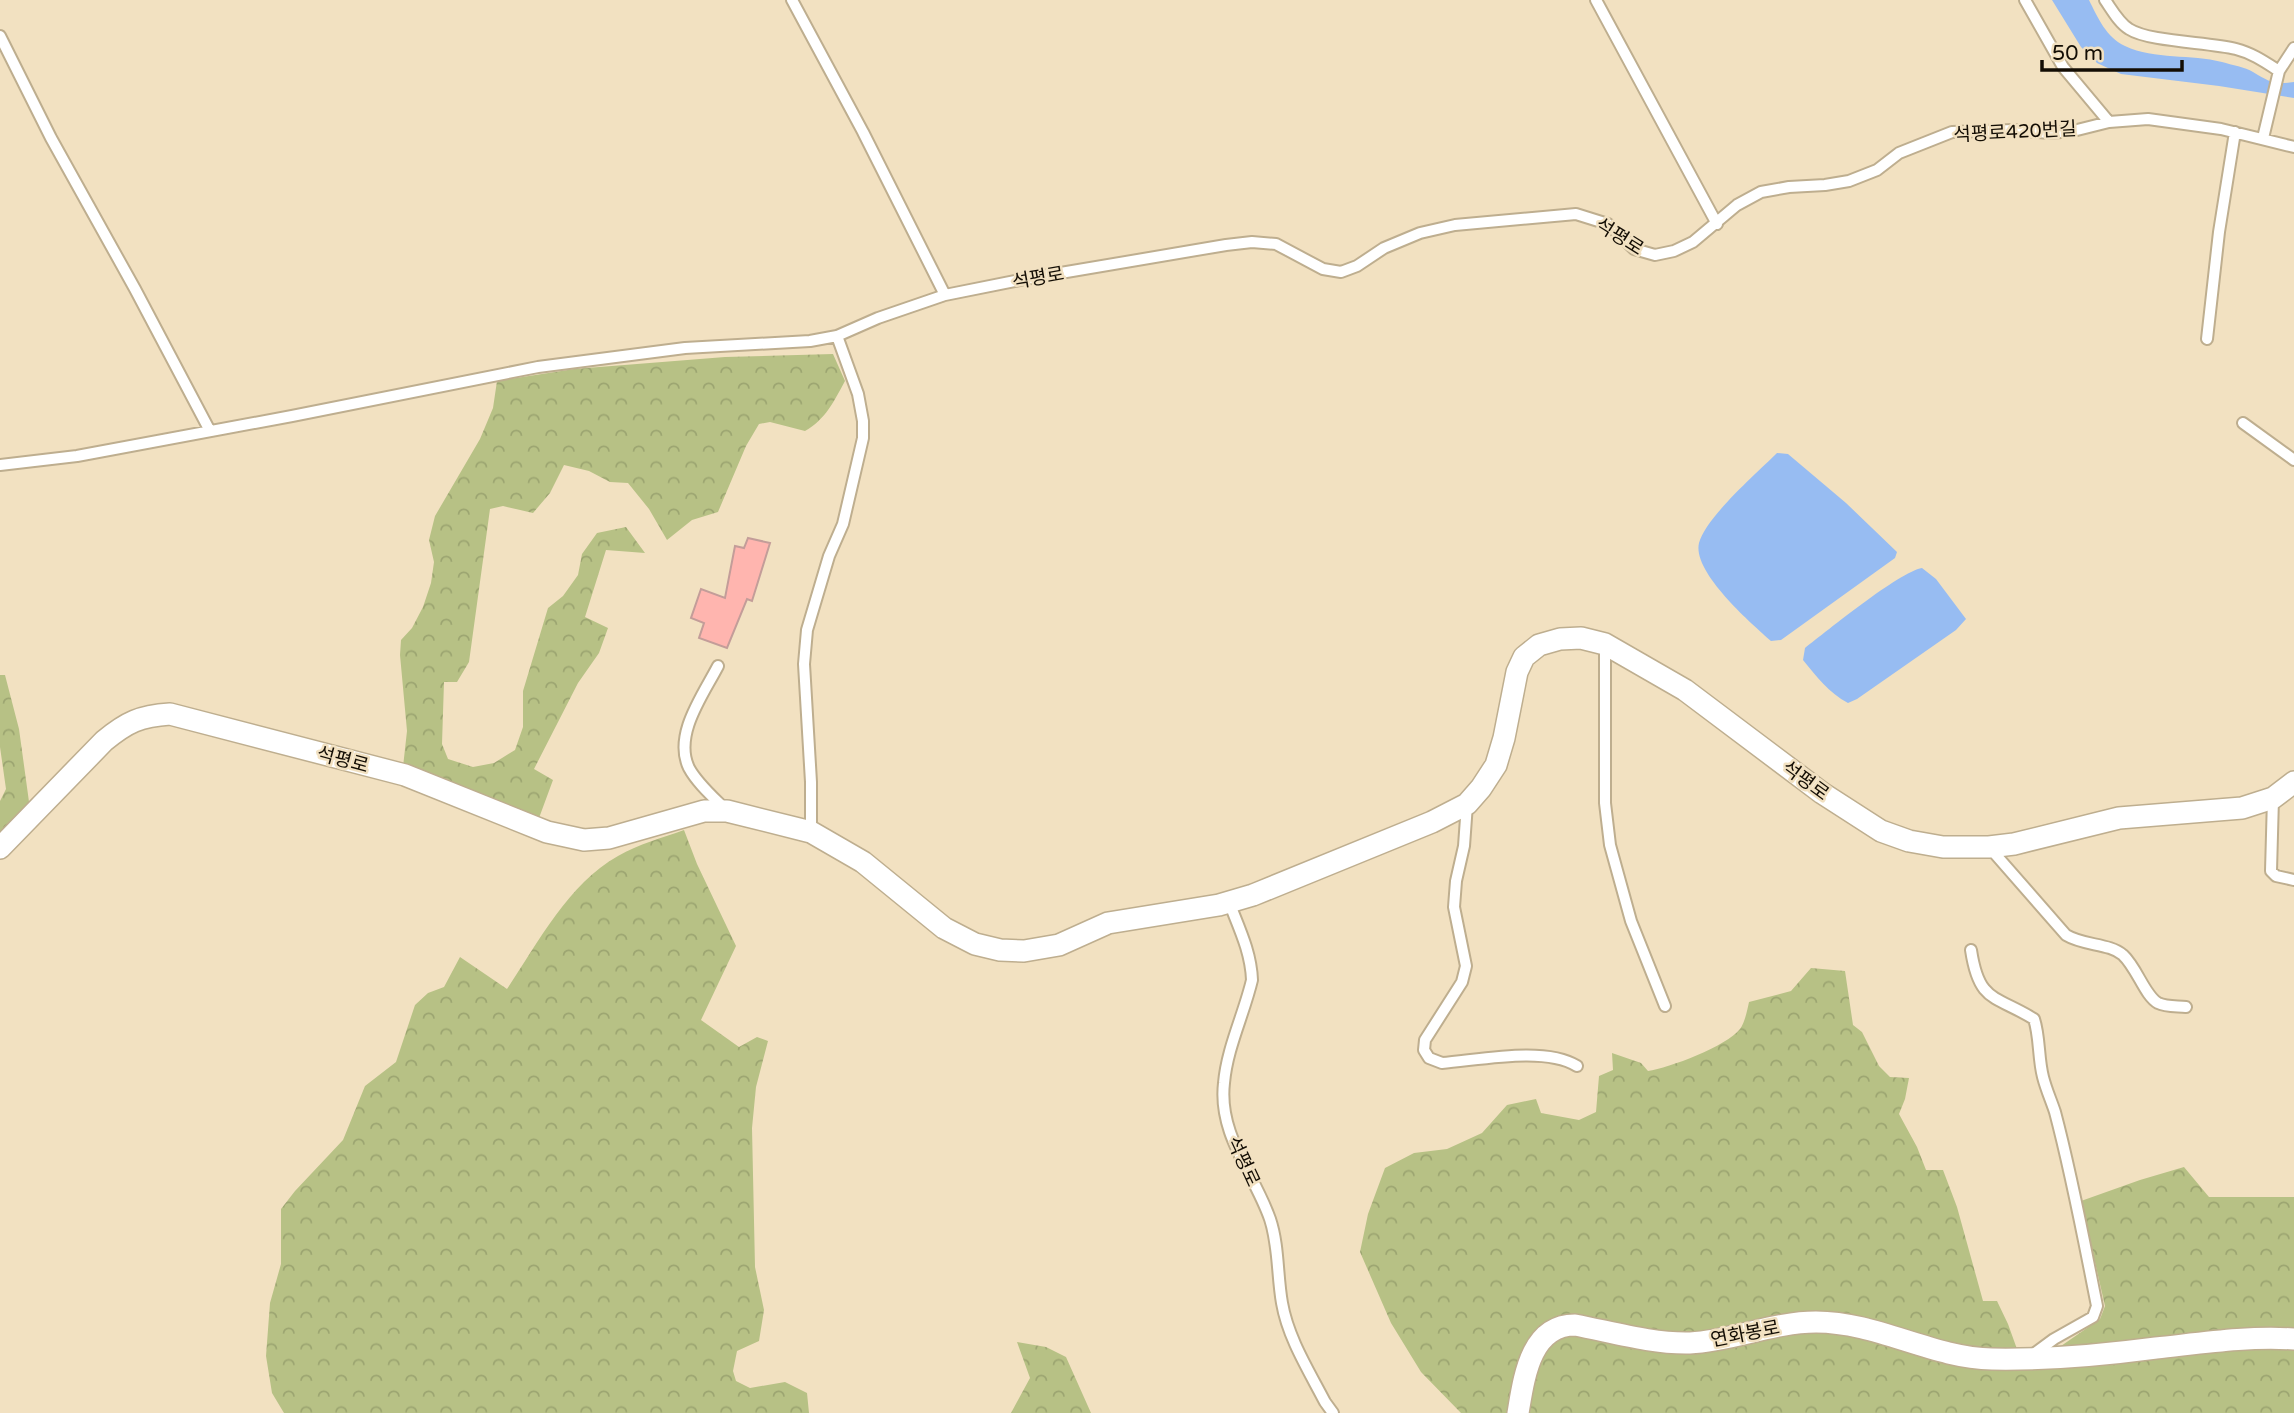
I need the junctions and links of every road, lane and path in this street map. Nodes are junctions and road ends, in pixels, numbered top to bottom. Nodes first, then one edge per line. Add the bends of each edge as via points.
1 (793, 0) edge
2 (1596, 0) edge
3 (2025, 0) edge
4 (2105, 0) edge
5 (0, 36) edge
6 (2294, 48) edge
7 (2279, 71) junction
8 (2109, 122) junction
9 (2235, 132) junction
10 (2263, 138) junction
11 (2294, 147) edge
12 (1717, 224) junction
13 (945, 295) junction
14 (836, 336) junction
15 (2207, 339) dead end
16 (2243, 423) dead end
17 (210, 430) junction
18 (2294, 460) edge
19 (0, 465) edge
20 (1605, 644) junction
21 (718, 666) dead end
22 (2294, 782) edge
23 (2273, 798) junction
24 (1467, 804) junction
25 (727, 811) junction
26 (811, 832) junction
27 (1989, 847) junction
28 (0, 848) edge
29 (2294, 880) edge
30 (1229, 902) junction
31 (1971, 950) dead end
32 (1665, 1006) dead end
33 (2186, 1007) dead end
34 (1577, 1066) dead end
35 (2294, 1339) edge
36 (2029, 1358) junction
37 (1333, 1413) edge
38 (1518, 1413) edge

1 - 13 lane
2 - 12 lane
3 - 8 lane via 2063,67
4 - 7 lane via 2130,30 2235,49
5 - 17 lane
6 - 7 lane
7 - 10 lane
8 - 9 lane, 석평로420번길 via 2148,119
8 - 12 lane, 석평로420번길 via 2049,133 1952,132 1899,153 1877,170 1849,181 1761,192 1737,205
9 - 10 lane, 석평로420번길
9 - 15 lane
10 - 11 lane, 석평로420번길
12 - 13 lane, 석평로 via 1693,242 1655,255 1634,249 1608,224 1595,219 1548,215 1420,233 1341,272 1323,269 1276,244 1252,242
13 - 14 lane, 석평로
14 - 17 lane, 석평로 via 549,365
14 - 26 lane via 858,394 863,438 843,524 807,630 804,664
16 - 18 lane
17 - 19 lane, 석평로 via 77,456
20 - 24 street, 석평로 via 1560,639 1539,645 1524,657 1496,765
20 - 27 street, 석평로 via 1685,690 1822,793 1881,831 1943,847
20 - 32 lane via 1605,803 1610,845 1631,921
21 - 25 lane via 687,730 683,749 689,768
22 - 23 street, 석평로
23 - 27 street, 석평로 via 2242,808 2119,818
23 - 29 lane via 2271,871
24 - 30 street, 석평로
24 - 34 lane via 1454,907 1466,966 1462,982 1425,1040 1424,1050 1429,1058 1442,1063 1548,1056
25 - 26 street, 석평로
25 - 28 street, 석평로 via 704,811 609,838 584,840 547,832 405,775 170,714 144,716 121,726
26 - 30 street, 석평로 via 863,862 944,928 975,944 1000,950 1059,945 1108,923
27 - 33 lane via 2066,935 2078,943 2120,952 2160,1005
30 - 37 lane, 석평로 via 1247,946 1252,980 1224,1084 1226,1119 1271,1223 1287,1324
31 - 36 lane via 1974,972 1989,995 2034,1019 2043,1077 2060,1132 2097,1306 2085,1324
35 - 36 street, 연화봉로 via 2234,1339
36 - 38 street, 연화봉로 via 1965,1358 1884,1334 1817,1322 1690,1343 1562,1325 1537,1344

